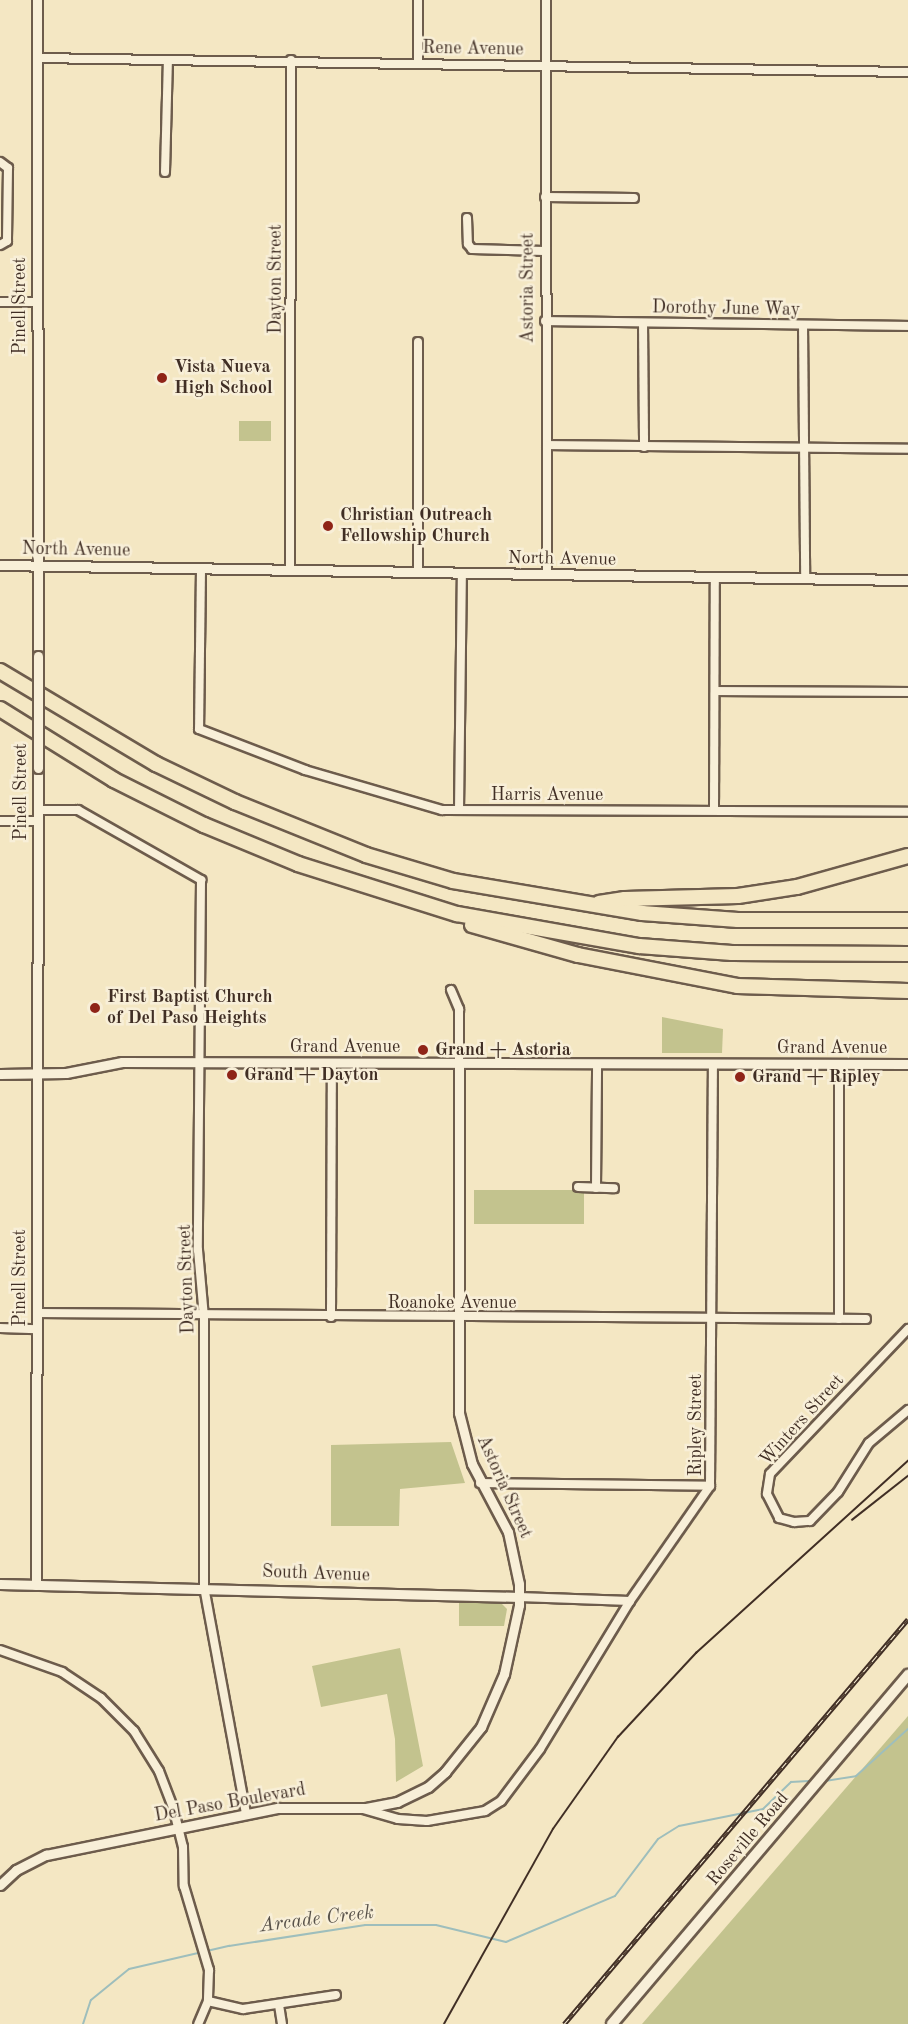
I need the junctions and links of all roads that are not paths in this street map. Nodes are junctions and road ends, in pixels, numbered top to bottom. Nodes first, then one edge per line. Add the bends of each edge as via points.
1 (37, 0) edge
2 (418, 0) edge
3 (546, 0) edge
4 (37, 58) junction
5 (168, 60) junction
6 (291, 60) junction
7 (418, 63) junction
8 (546, 65) junction
9 (908, 72) edge
10 (0, 162) edge
11 (165, 172) dead end
12 (545, 197) junction
13 (634, 198) dead end
14 (467, 218) dead end
15 (0, 245) edge
16 (544, 251) junction
17 (0, 302) edge
18 (35, 302) junction
19 (545, 321) junction
20 (643, 323) junction
21 (803, 325) junction
22 (908, 326) edge
23 (418, 342) dead end
24 (547, 446) junction
25 (644, 447) junction
26 (805, 448) junction
27 (908, 449) edge
28 (0, 565) edge
29 (37, 565) junction
30 (201, 569) junction
31 (290, 570) junction
32 (418, 573) junction
33 (462, 574) junction
34 (547, 575) junction
35 (715, 578) junction
36 (806, 579) junction
37 (908, 580) edge
38 (0, 670) edge
39 (715, 691) junction
40 (908, 692) edge
41 (0, 709) edge
42 (38, 810) junction
43 (459, 810) junction
44 (714, 810) junction
45 (908, 812) edge
46 (0, 820) edge
47 (38, 821) junction
48 (908, 856) edge
49 (394, 897) junction
50 (585, 906) junction
51 (908, 920) edge
52 (908, 954) edge
53 (451, 990) dead end
54 (908, 992) edge
55 (200, 1064) junction
56 (332, 1064) junction
57 (459, 1064) junction
58 (597, 1064) junction
59 (713, 1064) junction
60 (840, 1064) junction
61 (908, 1064) edge
62 (0, 1074) edge
63 (37, 1074) junction
64 (578, 1187) dead end
65 (596, 1188) junction
66 (614, 1188) dead end
67 (37, 1312) junction
68 (204, 1317) junction
69 (331, 1317) junction
70 (458, 1318) junction
71 (712, 1319) junction
72 (839, 1319) junction
73 (866, 1319) dead end
74 (0, 1328) edge
75 (37, 1329) junction
76 (908, 1329) edge
77 (906, 1412) edge
78 (480, 1483) junction
79 (710, 1486) junction
80 (0, 1584) edge
81 (36, 1585) junction
82 (204, 1587) junction
83 (519, 1597) junction
84 (630, 1601) junction
85 (0, 1650) edge
86 (908, 1675) edge
87 (505, 1796) joint
88 (356, 1807) junction
89 (246, 1814) junction
90 (178, 1828) junction
91 (0, 1885) edge
92 (336, 1995) dead end
93 (208, 2001) junction
94 (279, 2005) junction
95 (198, 2024) edge
96 (282, 2024) edge
97 (612, 2024) edge

1 - 4 street, Pinell Street
2 - 7 street
3 - 8 street, Astoria Street
4 - 5 street, Rene Avenue
4 - 18 street, Pinell Street
5 - 6 street, Rene Avenue
5 - 11 street
6 - 7 street, Rene Avenue
6 - 31 street, Dayton Street
7 - 8 street, Rene Avenue
8 - 9 street, Rene Avenue
8 - 12 street, Astoria Street
10 - 15 street via 8,168 8,241
12 - 13 street
12 - 16 street, Astoria Street
14 - 16 street via 468,244 472,249
16 - 19 street, Astoria Street
17 - 18 street
18 - 29 street, Pinell Street
19 - 20 street, Dorothy June Way
19 - 24 street, Astoria Street
20 - 21 street, Dorothy June Way
20 - 25 street
21 - 22 street, Dorothy June Way
21 - 26 street
23 - 32 street
24 - 25 street
24 - 34 street, Astoria Street
25 - 26 street
26 - 27 street
26 - 36 street
28 - 29 street, North Avenue
29 - 30 street, North Avenue
29 - 42 street, Pinell Street, bridge
30 - 31 street, North Avenue
30 - 43 street, Harris Avenue via 199,729 359,788 442,810
31 - 32 street, North Avenue
32 - 33 street, North Avenue
33 - 34 street, North Avenue
33 - 43 street
34 - 35 street, North Avenue
35 - 36 street, North Avenue
35 - 39 street
36 - 37 street, North Avenue
38 - 50 highway via 156,764 235,802 366,855 453,881
39 - 40 street
39 - 44 street
41 - 49 highway via 114,780 204,825 298,864
42 - 47 street, Pinell Street
42 - 55 street, Dayton Street via 78,810 201,879
43 - 44 street, Harris Avenue
44 - 45 street, Harris Avenue
46 - 47 street
47 - 63 street, Pinell Street
48 - 50 highway via 797,887 738,896 625,899
49 - 52 highway via 548,933 639,946 732,953
49 - 54 highway via 500,933 657,972 737,986
50 - 51 highway via 738,920
53 - 57 street, Astoria Street via 459,1009
55 - 56 street, Grand Avenue
55 - 63 street, Grand Avenue via 122,1062
55 - 68 street, Dayton Street via 198,1250
56 - 57 street, Grand Avenue
56 - 69 street
57 - 58 street, Grand Avenue
57 - 70 street, Astoria Street
58 - 59 street, Grand Avenue
58 - 65 street
59 - 60 street, Grand Avenue
59 - 71 street, Ripley Street
60 - 61 street, Grand Avenue
60 - 72 street
62 - 63 street, Grand Avenue
63 - 67 street, Pinell Street
64 - 65 street
65 - 66 street
67 - 68 street, Roanoke Avenue
67 - 75 street, Pinell Street
68 - 69 street, Roanoke Avenue
68 - 82 street, Dayton Street
69 - 70 street, Roanoke Avenue
70 - 71 street, Roanoke Avenue
70 - 78 street, Astoria Street via 460,1419
71 - 72 street, Roanoke Avenue
71 - 79 street, Ripley Street
72 - 73 street, Roanoke Avenue
74 - 75 street
75 - 81 street, Pinell Street
76 - 77 street, Winters Street via 770,1474 767,1494 779,1518 795,1522 815,1517 838,1492 869,1443
78 - 79 street
78 - 83 street, Astoria Street via 513,1546
79 - 84 street, Ripley Street
80 - 81 street, South Avenue
81 - 82 street, South Avenue
82 - 83 street, South Avenue
82 - 89 street, Dayton Street
83 - 84 street, South Avenue
83 - 88 street, Astoria Street via 504,1674 489,1714 474,1739 445,1772 412,1797 387,1805
84 - 87 street, Ripley Street via 540,1749
85 - 90 street via 62,1672 118,1714 159,1771
86 - 97 main road, Roseville Road
87 - 88 street, Del Paso Boulevard via 484,1811 427,1821 398,1819
88 - 89 street, Del Paso Boulevard via 293,1806
89 - 90 street, Del Paso Boulevard
90 - 91 street, Del Paso Boulevard via 46,1855 16,1870
90 - 93 street via 184,1886 209,1970
92 - 94 street
93 - 94 street via 243,2009
93 - 95 street
94 - 96 street

